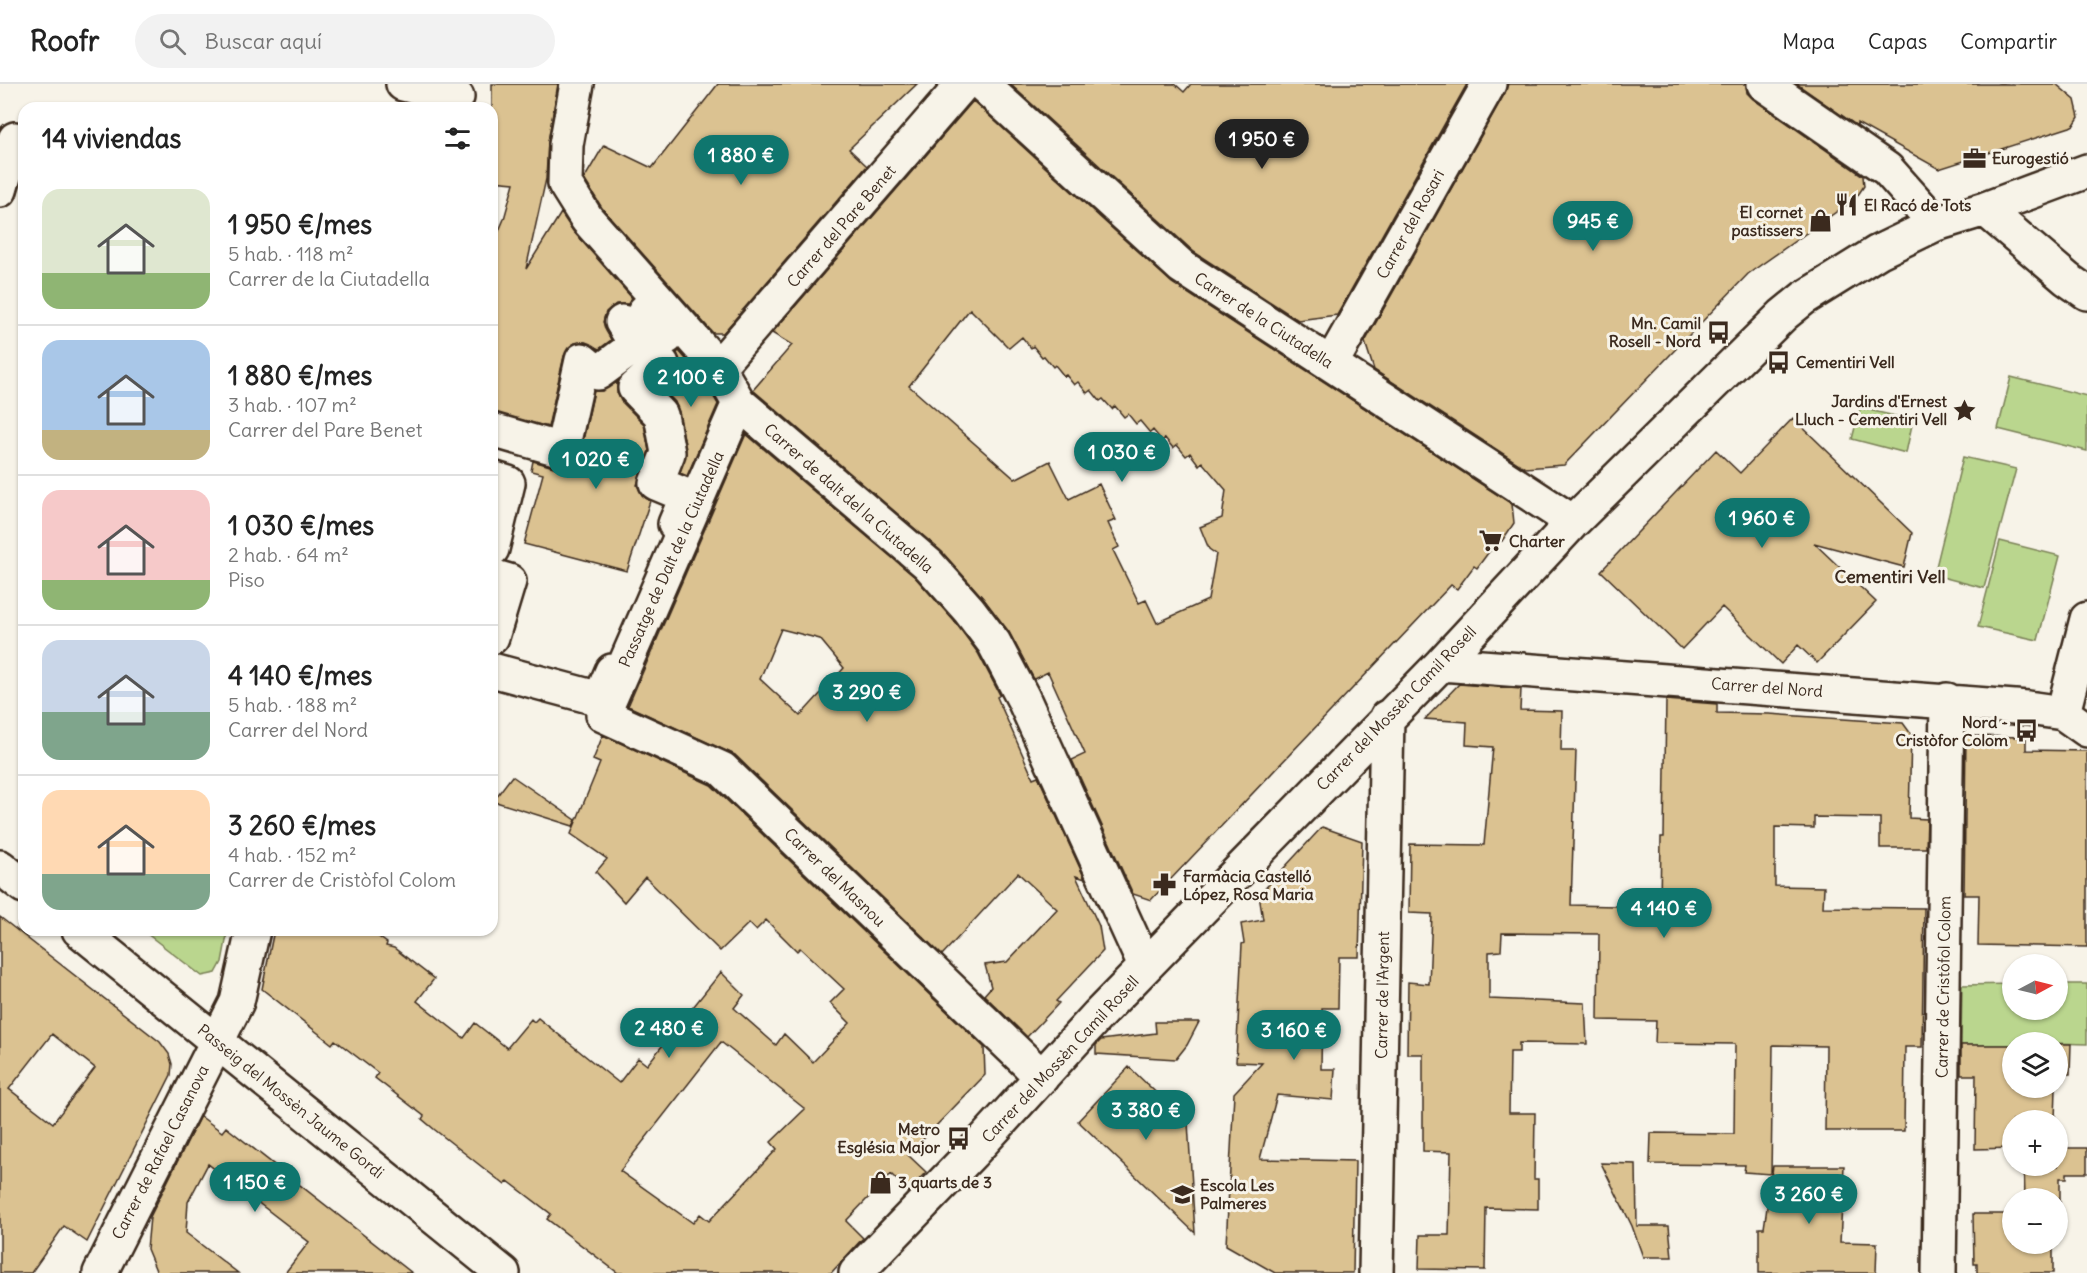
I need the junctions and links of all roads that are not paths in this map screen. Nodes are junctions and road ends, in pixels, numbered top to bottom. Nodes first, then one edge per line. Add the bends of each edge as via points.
1 (403, 84) edge
2 (577, 84) edge
3 (963, 84) edge
4 (982, 84) edge
5 (1489, 84) edge
6 (1764, 84) edge
7 (457, 96) edge
8 (13, 139) edge
9 (2087, 171) edge
10 (0, 190) edge
11 (1985, 209) junction
12 (1936, 225) junction
13 (2087, 293) edge
14 (1331, 364) junction
15 (718, 367) junction
16 (739, 403) junction
17 (498, 432) edge
18 (498, 480) edge
19 (1573, 522) junction
20 (498, 524) edge
21 (498, 578) edge
22 (498, 617) edge
23 (2087, 619) edge
24 (1441, 664) junction
25 (498, 672) edge
26 (1947, 700) junction
27 (603, 715) joint
28 (1387, 717) junction
29 (2075, 722) edge
30 (0, 867) edge
31 (18, 881) edge
32 (86, 936) edge
33 (252, 936) edge
34 (1145, 966) junction
35 (216, 1040) junction
36 (1042, 1077) junction
37 (100, 1273) edge
38 (503, 1273) edge
39 (856, 1273) edge
40 (1376, 1273) edge
41 (1939, 1273) edge

1 - 7 street
2 - 15 street, Carrer de dalt del la Ciutadella via 566,145 565,184 587,219
3 - 15 street, Carrer del Pare Benet
4 - 14 street, Carrer de la Ciutadella via 1182,267
5 - 14 street, Carrer del Rosari
6 - 12 street via 1887,169
8 - 10 street
9 - 11 street, Carrer del Mossèn Camil Rosell
11 - 12 street, Carrer del Mossèn Camil Rosell
11 - 13 street
12 - 19 street, Carrer del Mossèn Camil Rosell via 1878,252 1804,298 1751,345
14 - 19 street, Carrer de la Ciutadella
15 - 16 street, Carrer de dalt del la Ciutadella
16 - 27 street, Passatge de Dalt de la Ciutadella
16 - 34 street, Carrer de dalt del la Ciutadella via 928,564 994,643
17 - 25 street via 562,450 582,360 598,373 614,363 636,345 622,322 640,326 645,311 667,337 653,340 653,353 662,364 635,388 661,415 668,453 656,483 687,496 600,699
18 - 20 street via 508,483
19 - 24 street, Carrer del Mossèn Camil Rosell
21 - 22 street via 509,581
23 - 29 street
24 - 26 street, Carrer del Nord
24 - 28 street, Carrer del Mossèn Camil Rosell
26 - 29 street, Carrer del Nord
26 - 41 street, Carrer de Cristòfol Colom
27 - 36 street, Carrer del Masnou via 722,769
28 - 34 street, Carrer del Mossèn Camil Rosell
28 - 40 street, Carrer de l'Argent
30 - 31 street
32 - 35 street, Passeig del Mossèn Jaume Gordi
33 - 35 street, Carrer de Rafael Casanova via 237,1002
34 - 36 street, Carrer del Mossèn Camil Rosell
35 - 37 street, Carrer de Rafael Casanova
35 - 38 street, Passeig del Mossèn Jaume Gordi
36 - 39 street, Carrer del Mossèn Camil Rosell

